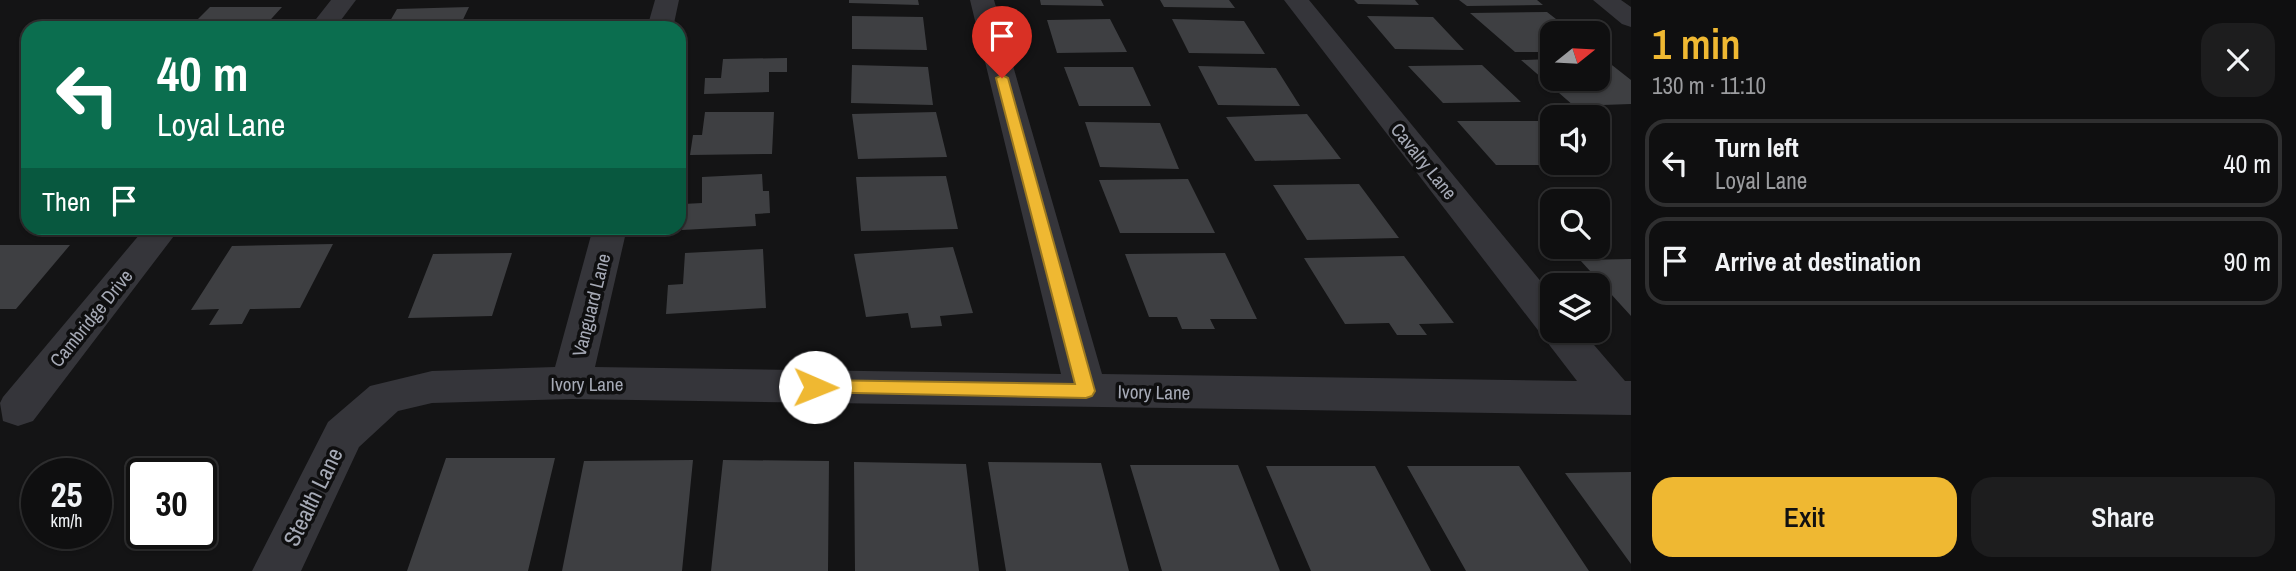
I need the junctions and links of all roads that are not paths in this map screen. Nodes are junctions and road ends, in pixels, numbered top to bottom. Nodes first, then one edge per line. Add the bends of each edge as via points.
1 (344, 0) edge
2 (667, 0) edge
3 (982, 0) edge
4 (1296, 0) edge
5 (1605, 0) edge
6 (1631, 19) edge
7 (328, 21) edge
8 (662, 21) edge
9 (157, 235) edge
10 (608, 235) edge
11 (1540, 306) edge
12 (1571, 343) edge
13 (571, 383) junction
14 (1086, 391) junction
15 (385, 398) joint
16 (1622, 398) edge
17 (18, 409) dead end
18 (276, 571) edge

1 - 7 street
2 - 8 street
3 - 14 street
4 - 11 street, Cavalry Lane
5 - 6 street
9 - 17 street, Cambridge Drive
10 - 13 street, Vanguard Lane
12 - 16 street
13 - 14 street, Ivory Lane
13 - 15 street, Ivory Lane via 432,387
14 - 16 street, Ivory Lane
15 - 18 street, Stealth Lane via 343,435

